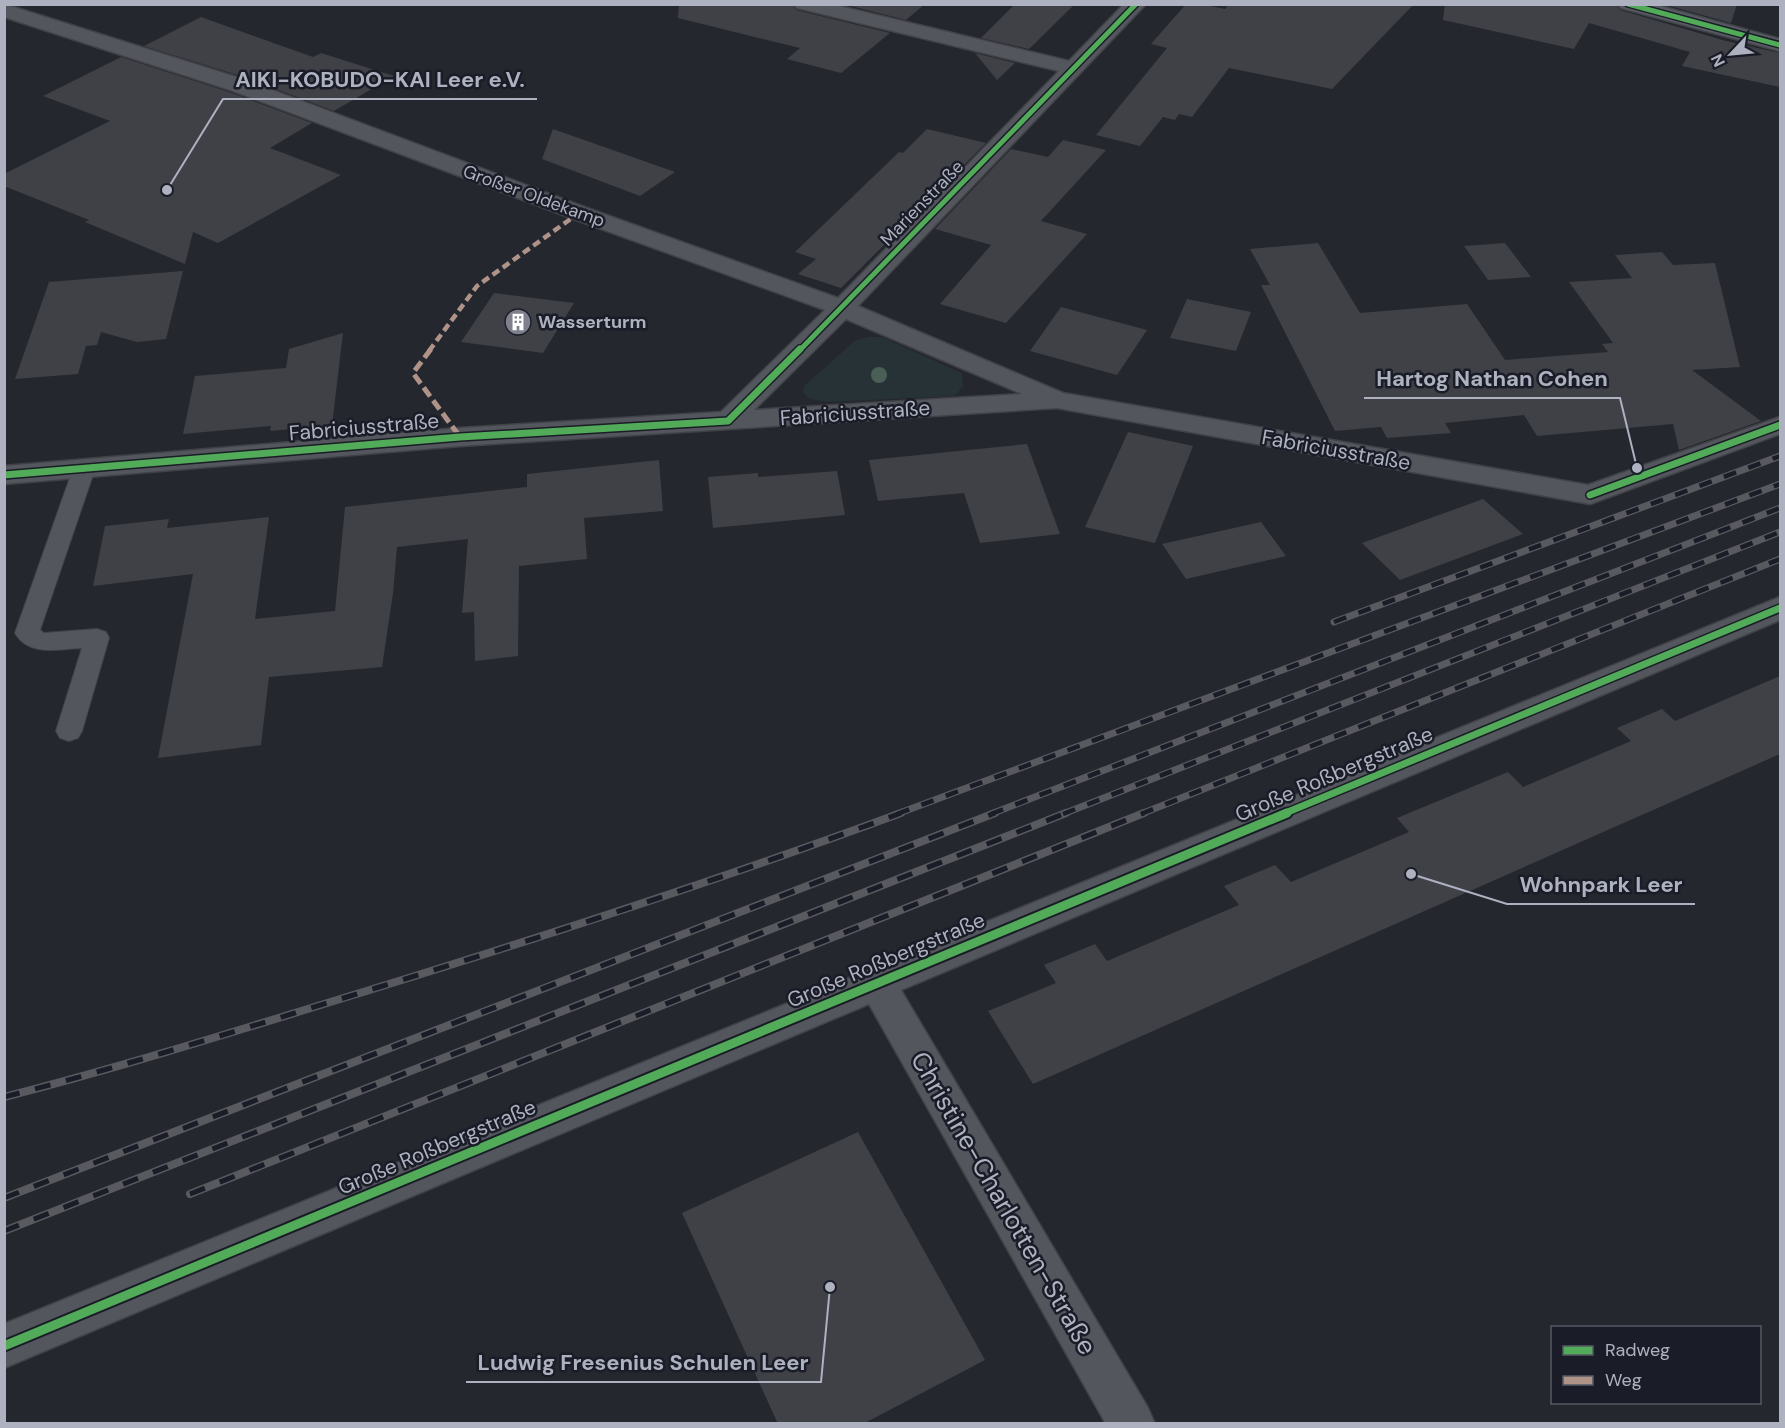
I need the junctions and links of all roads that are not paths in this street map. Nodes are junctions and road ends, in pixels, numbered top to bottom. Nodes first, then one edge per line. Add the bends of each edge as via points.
1 (804, 4) edge
2 (1136, 4) edge
3 (1628, 4) edge
4 (4, 10) edge
5 (1780, 45) edge
6 (1073, 68) junction
7 (842, 308) junction
8 (1057, 400) junction
9 (728, 421) junction
10 (1780, 425) edge
11 (84, 469) junction
12 (4, 475) edge
13 (1780, 608) edge
14 (69, 731) dead end
15 (877, 983) junction
16 (4, 1346) edge
17 (1122, 1420) edge

1 - 6 street
2 - 6 street, Marienstraße
3 - 5 main road
4 - 7 street, Großer Oldekamp via 237,85
6 - 7 street, Marienstraße
7 - 8 street, Großer Oldekamp
7 - 9 street, Marienstraße
8 - 9 street, Fabriciusstraße
8 - 10 street, Fabriciusstraße via 1590,495
9 - 11 street, Fabriciusstraße via 460,437
11 - 12 street, Fabriciusstraße
11 - 14 lane via 27,633 39,642 97,638
13 - 15 street, Große Roßbergstraße
15 - 16 street, Große Roßbergstraße
15 - 17 street, Christine-Charlotten-Straße

